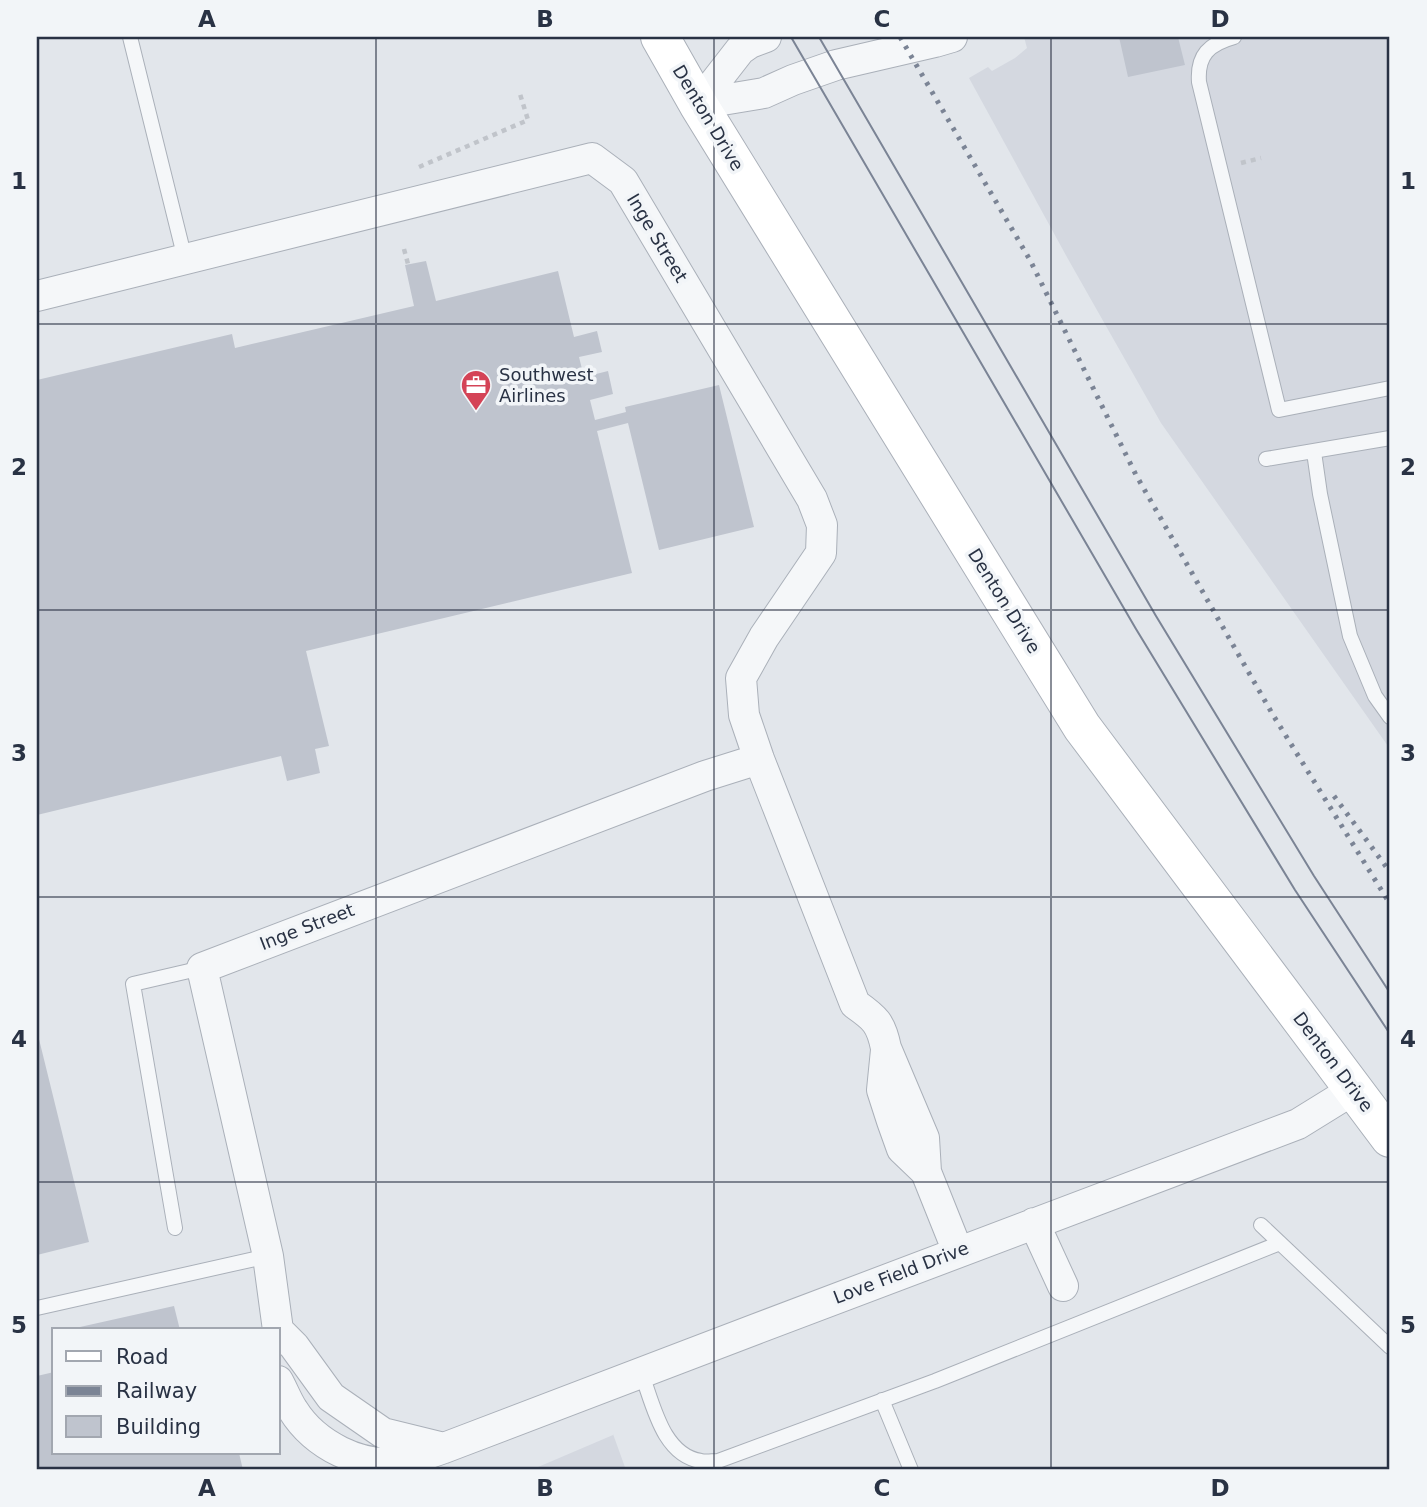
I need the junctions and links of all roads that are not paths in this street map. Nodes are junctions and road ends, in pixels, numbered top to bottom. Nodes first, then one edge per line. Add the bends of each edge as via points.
1 (130, 37) edge
2 (660, 37) edge
3 (766, 37) edge
4 (952, 37) edge
5 (1234, 37) edge
6 (698, 104) junction
7 (185, 260) junction
8 (37, 296) edge
9 (1390, 388) edge
10 (1390, 438) edge
11 (1314, 452) junction
12 (1266, 459) dead end
13 (1390, 717) edge
14 (759, 759) junction
15 (202, 968) junction
16 (1353, 1090) junction
17 (1390, 1138) edge
18 (1034, 1223) junction
19 (1261, 1225) dead end
20 (175, 1228) dead end
21 (1280, 1243) junction
22 (958, 1252) junction
23 (268, 1256) junction
24 (1063, 1286) dead end
25 (37, 1308) edge
26 (278, 1328) edge
27 (280, 1332) edge
28 (1390, 1347) edge
29 (642, 1372) junction
30 (280, 1385) edge
31 (882, 1400) junction
32 (444, 1448) junction
33 (911, 1470) edge

1 - 7 lane
2 - 6 main road, Denton Drive
3 - 6 street via 740,50
4 - 6 street via 836,65 764,93
5 - 9 lane via 1205,54 1199,82 1279,410
6 - 16 main road, Denton Drive via 1082,727
7 - 8 street, Inge Street
7 - 14 street, Inge Street via 592,158 623,181 812,499 821,524 821,552 741,678 744,715
10 - 11 lane
11 - 12 lane
11 - 13 lane via 1350,636 1375,696
14 - 15 street, Inge Street
14 - 22 street, Inge Street via 855,1004 871,1015 883,1032 886,1048 881,1090 902,1149 926,1172
15 - 20 lane via 133,984
15 - 23 street
16 - 17 main road, Denton Drive
16 - 18 street, Love Field Drive via 1298,1124
18 - 22 street, Love Field Drive
18 - 24 street
19 - 21 lane
21 - 28 lane
21 - 31 lane
22 - 29 street, Love Field Drive
23 - 25 lane
23 - 26 street
27 - 32 street via 331,1397 383,1433
29 - 31 lane via 671,1445 701,1461 718,1461
29 - 32 street, Love Field Drive
30 - 32 street via 294,1412 314,1435 340,1452 369,1461 400,1462
31 - 33 lane

